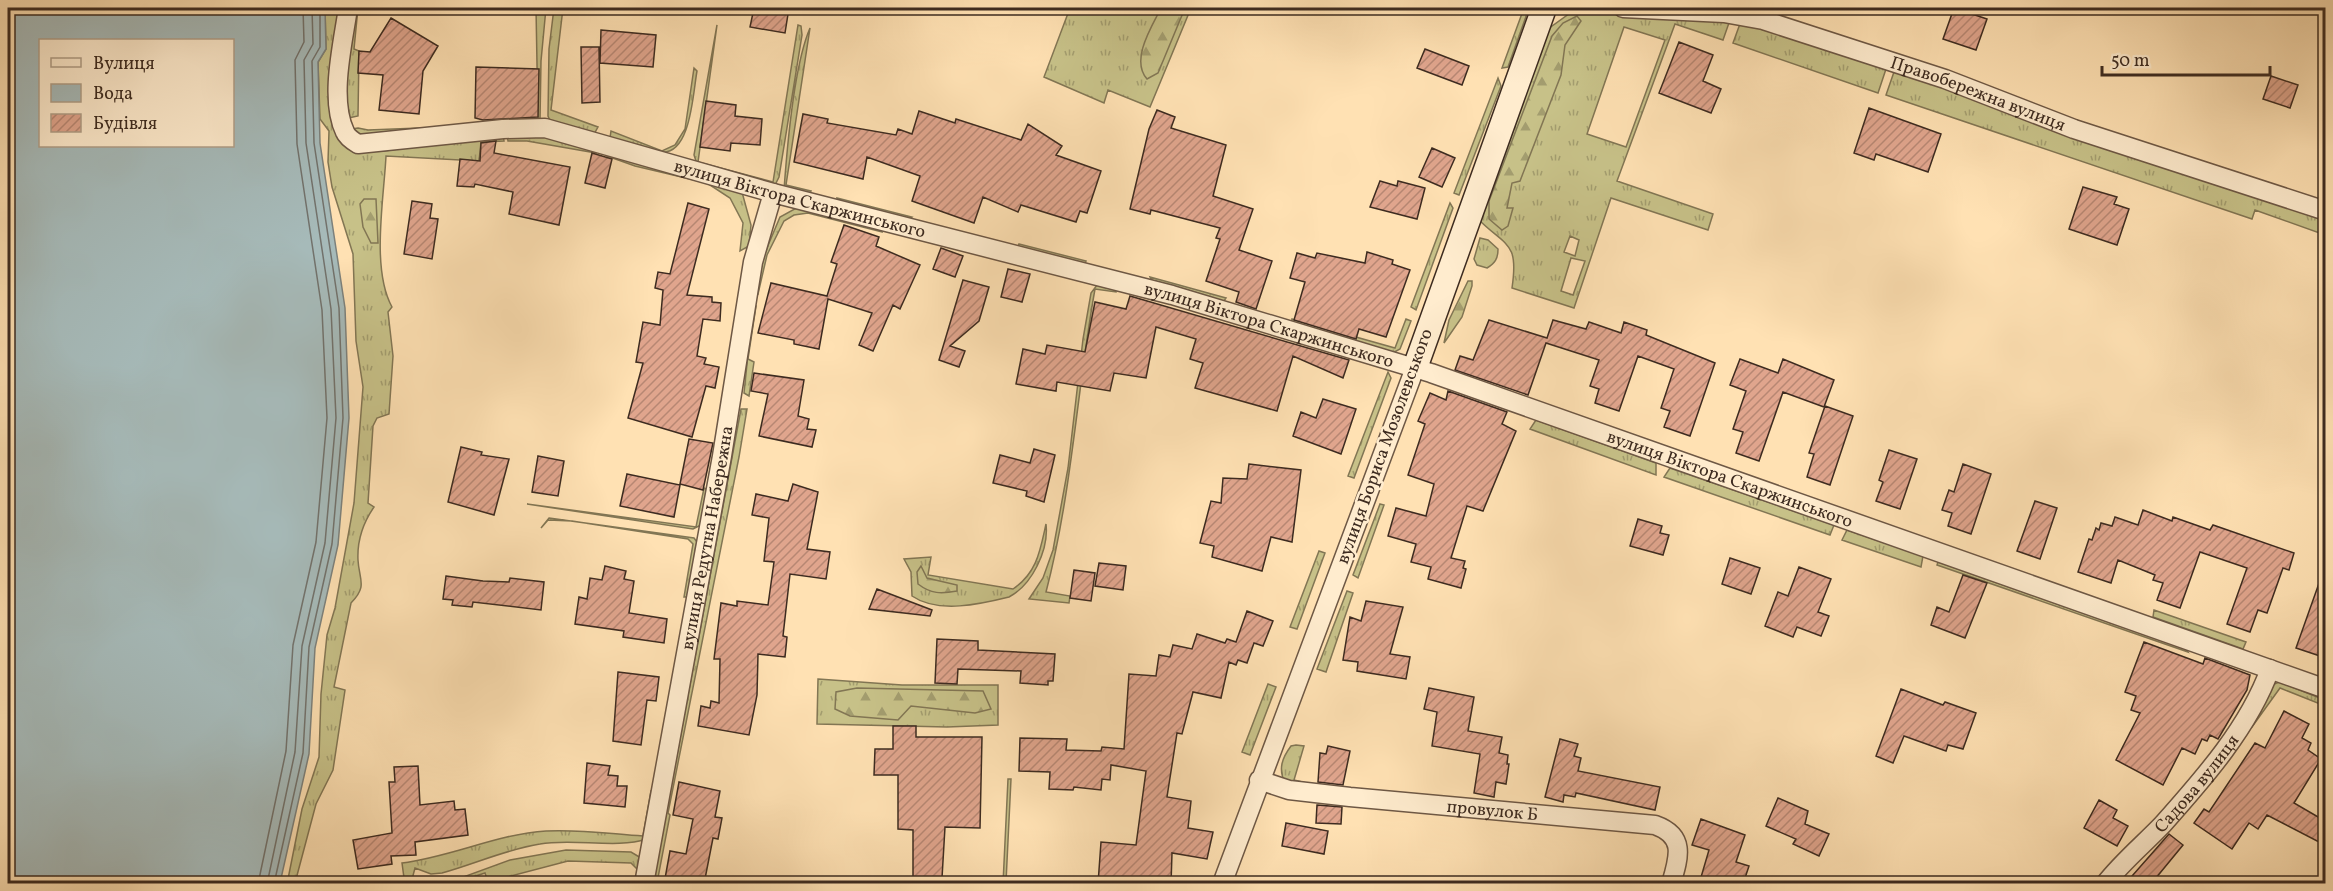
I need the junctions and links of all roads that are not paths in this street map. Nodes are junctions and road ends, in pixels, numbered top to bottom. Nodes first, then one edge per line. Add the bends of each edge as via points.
1 (348, 8) edge
2 (1544, 8) edge
3 (1623, 8) edge
4 (773, 193) junction
5 (2325, 211) edge
6 (1415, 368) junction
7 (2270, 669) junction
8 (2325, 689) edge
9 (1258, 780) junction
10 (644, 884) edge
11 (1222, 884) edge
12 (1671, 884) edge
13 (2105, 884) edge

1 - 4 street, вулиця Віктора Скаржинського via 339,71 340,116 346,134 358,144 545,128
2 - 6 street, вулиця Бориса Мозолевського
3 - 5 street, Правобережна вулиця via 1724,13 1763,20 1945,79 2074,129
4 - 6 street, вулиця Віктора Скаржинського via 1172,295
4 - 10 street, вулиця Редутна Набережна via 753,262
6 - 7 street, вулиця Віктора Скаржинського
6 - 9 street, вулиця Бориса Мозолевського
7 - 8 street, вулиця Віктора Скаржинського
7 - 13 street, Садова вулиця via 2263,688 2218,759
9 - 11 street, вулиця Бориса Мозолевського
9 - 12 street, провулок Б via 1289,790 1350,797 1655,825 1667,829 1678,845

